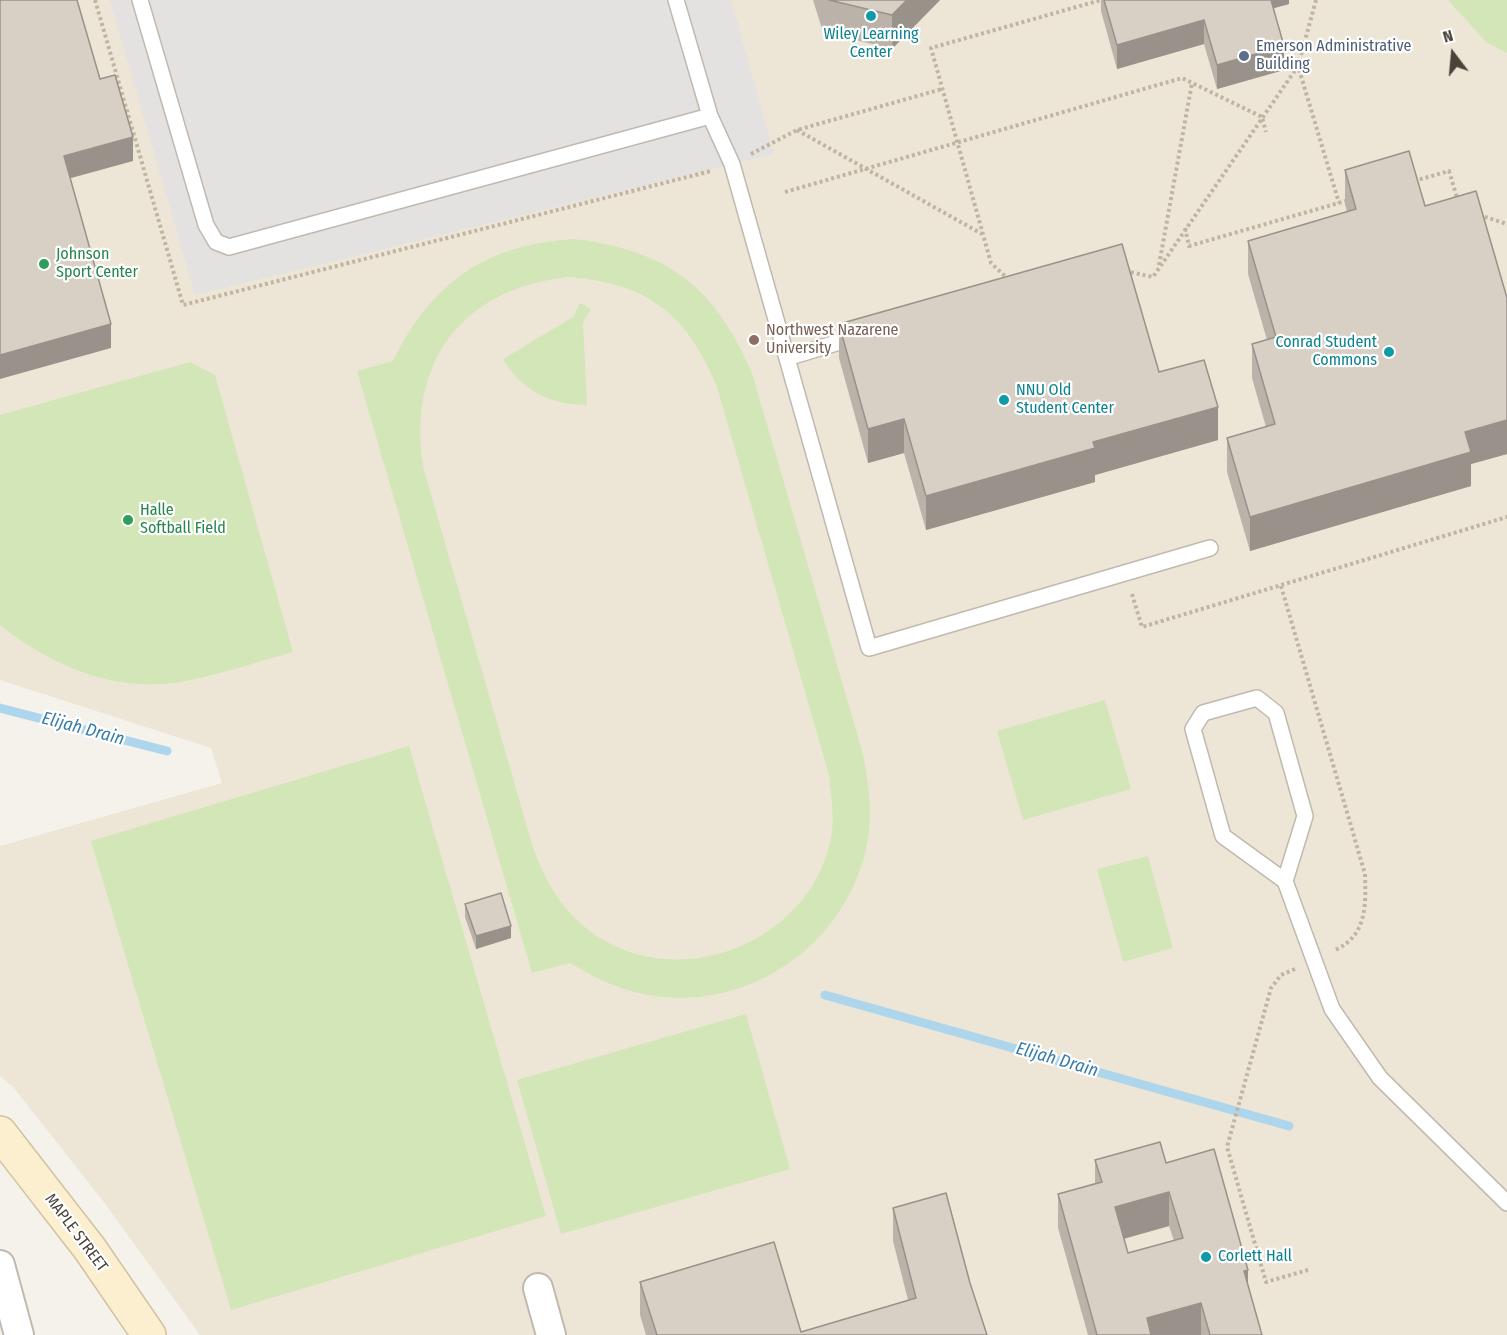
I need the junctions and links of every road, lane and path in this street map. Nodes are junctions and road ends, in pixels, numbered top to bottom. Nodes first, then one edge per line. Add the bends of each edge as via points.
1 (140, 0) edge
2 (676, 0) edge
3 (1101, 0) edge
4 (1316, 0) edge
5 (1298, 66) junction
6 (1192, 83) junction
7 (710, 116) junction
8 (1262, 117) junction
9 (797, 130) dead end
10 (1266, 132) dead end
11 (957, 143) junction
12 (866, 169) junction
13 (1405, 184) edge
14 (785, 192) dead end
15 (1361, 197) edge
16 (1338, 203) junction
17 (1461, 209) edge
18 (1472, 213) edge
19 (1507, 216) edge
20 (1505, 224) edge
21 (1185, 228) junction
22 (982, 234) junction
23 (1158, 268) junction
24 (1123, 270) edge
25 (1012, 282) edge
26 (875, 331) edge
27 (787, 358) junction
28 (1507, 517) edge
29 (1210, 548) dead end
30 (1125, 573) junction
31 (1285, 881) junction
32 (1248, 1072) dead end
33 (0, 1133) edge
34 (1507, 1203) edge
35 (0, 1265) edge
36 (1308, 1270) dead end
37 (538, 1288) dead end
38 (20, 1335) edge
39 (149, 1335) edge
40 (551, 1335) edge

1 - 7 lane via 206,225 216,242 230,247
2 - 7 lane
3 - 11 path via 931,48
4 - 5 path
5 - 8 path
5 - 16 path
6 - 8 path
6 - 11 path via 1182,78
6 - 23 path
7 - 27 lane via 732,164
8 - 10 path
8 - 21 path
9 - 12 path
11 - 12 path
11 - 22 path
12 - 14 path
12 - 22 path
13 - 17 path via 1449,171
15 - 16 path
16 - 21 path via 1189,246
18 - 20 path
19 - 20 path
21 - 23 path
22 - 25 path via 991,263
23 - 24 path via 1153,277
26 - 27 lane
27 - 30 lane via 869,648
28 - 30 path via 1142,627
29 - 30 lane
31 - 31 lane via 1305,816 1276,713 1257,698 1203,713 1193,729 1223,836
31 - 34 lane via 1332,1010 1380,1078
32 - 36 path via 1227,1147 1266,1282
33 - 39 main road, MAPLE STREET via 90,1248
35 - 38 street
37 - 40 street

